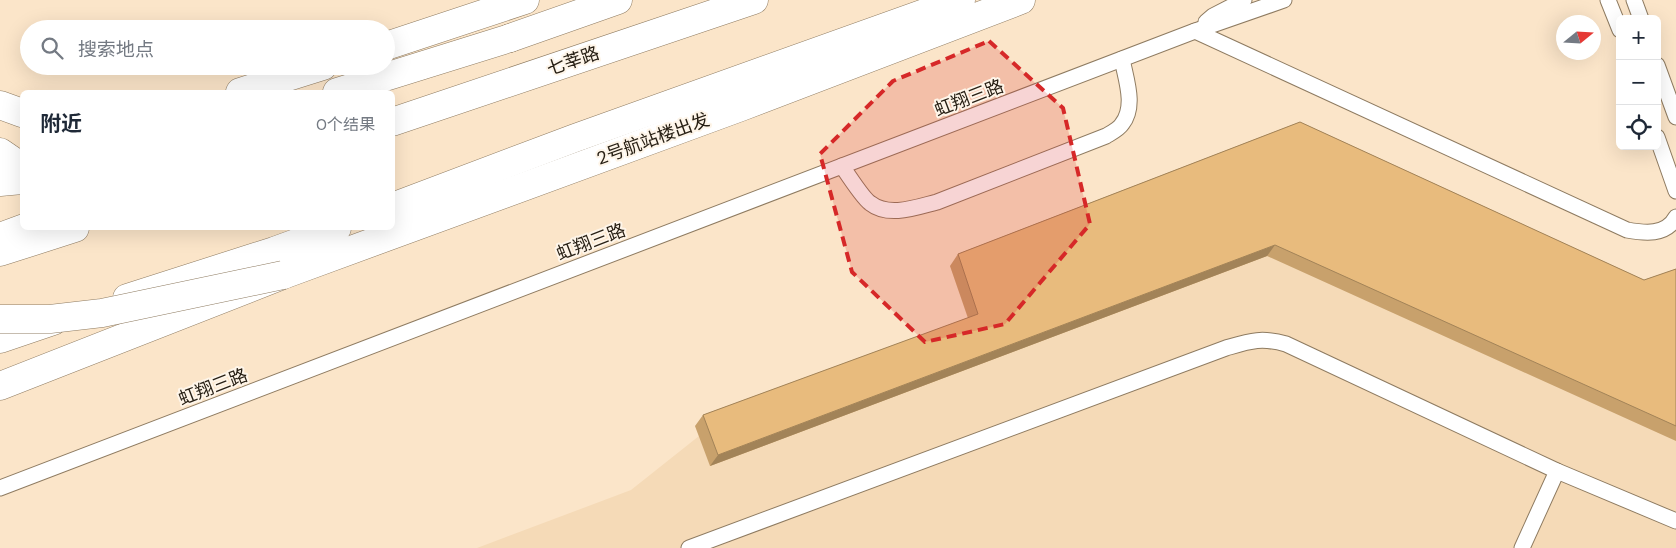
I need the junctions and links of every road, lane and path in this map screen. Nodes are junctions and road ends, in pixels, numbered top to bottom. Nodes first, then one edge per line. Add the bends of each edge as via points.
1 (524, 0) edge
2 (618, 0) edge
3 (754, 0) edge
4 (961, 0) edge
5 (1021, 0) edge
6 (1244, 0) edge
7 (1284, 0) edge
8 (1608, 0) edge
9 (1634, 0) edge
10 (1640, 15) edge
11 (1616, 20) edge
12 (1195, 31) junction
13 (510, 38) junction
14 (395, 43) edge
15 (1122, 59) junction
16 (395, 74) edge
17 (294, 75) edge
18 (391, 75) edge
19 (1661, 76) edge
20 (246, 90) edge
21 (343, 90) edge
22 (385, 90) edge
23 (0, 105) edge
24 (20, 112) edge
25 (1676, 117) edge
26 (395, 121) edge
27 (1661, 148) edge
28 (0, 152) edge
29 (20, 166) edge
30 (842, 166) junction
31 (20, 180) edge
32 (0, 182) edge
33 (1676, 191) edge
34 (395, 206) edge
35 (1676, 217) edge
36 (395, 224) edge
37 (20, 230) edge
38 (69, 230) edge
39 (334, 230) edge
40 (376, 230) edge
41 (0, 237) edge
42 (0, 252) edge
43 (278, 263) junction
44 (0, 319) edge
45 (0, 339) edge
46 (0, 386) edge
47 (1557, 471) junction
48 (0, 488) edge
49 (1676, 521) edge
50 (690, 548) edge
51 (1522, 548) edge

1 - 14 main road
2 - 13 main road
3 - 26 main road, 七莘路
4 - 34 main road
5 - 36 main road, 2号航站楼出发 via 741,107
6 - 12 lane via 1213,16
7 - 12 lane, 虹翔三路
8 - 11 lane
9 - 10 lane
12 - 15 lane, 虹翔三路
12 - 35 lane via 1627,230 1654,232 1673,223
13 - 16 main road
13 - 22 main road
15 - 30 lane, 虹翔三路
15 - 30 lane via 1129,113 1122,126 1106,136 946,198 912,209 889,211 870,204
17 - 20 main road
18 - 21 main road
19 - 25 lane
23 - 24 main road
27 - 33 lane
28 - 29 main road
30 - 48 lane, 虹翔三路
31 - 32 main road
37 - 41 main road
38 - 42 main road
39 - 43 main road
40 - 43 main road, 2号航站楼出发
43 - 44 main road, bridge via 102,313 50,319
43 - 45 main road, bridge
43 - 46 main road, bridge
47 - 49 lane
47 - 50 lane via 1286,344 1269,339 1217,351
47 - 51 lane

